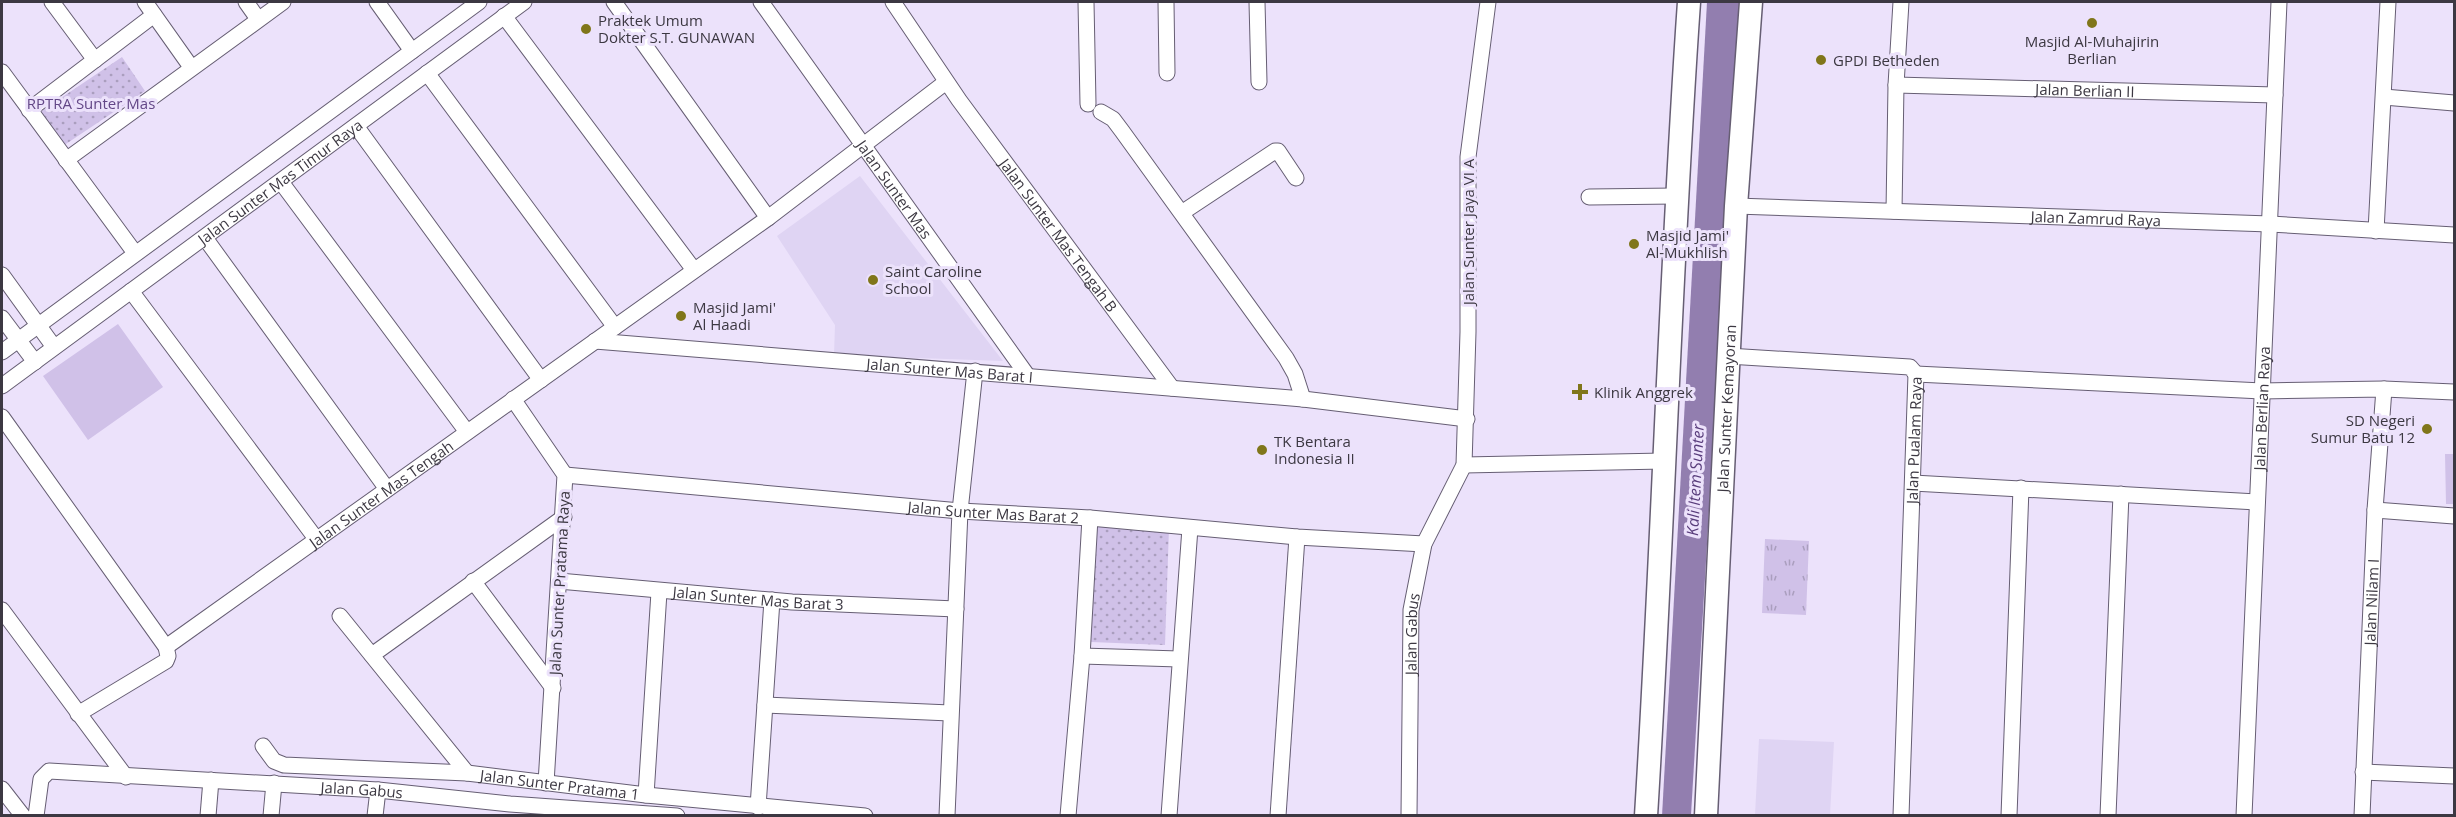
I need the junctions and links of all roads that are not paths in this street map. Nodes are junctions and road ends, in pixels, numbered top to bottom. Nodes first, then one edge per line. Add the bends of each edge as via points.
1 (52, 2) edge
2 (145, 2) edge
3 (246, 2) edge
4 (283, 2) edge
5 (377, 2) edge
6 (479, 2) edge
7 (524, 2) edge
8 (614, 2) edge
9 (761, 2) edge
10 (892, 2) edge
11 (1086, 2) edge
12 (1166, 2) edge
13 (1257, 2) edge
14 (1488, 2) edge
15 (1689, 2) edge
16 (1751, 2) edge
17 (1901, 2) edge
18 (2279, 2) edge
19 (2388, 2) edge
20 (154, 15) junction
21 (504, 16) junction
22 (258, 19) junction
23 (412, 51) junction
24 (95, 60) junction
25 (191, 67) junction
26 (2, 72) edge
27 (427, 73) junction
28 (1167, 73) dead end
29 (946, 81) junction
30 (1259, 82) dead end
31 (1896, 85) junction
32 (2275, 95) junction
33 (2384, 97) junction
34 (2454, 103) edge
35 (29, 110) junction
36 (356, 126) junction
37 (863, 143) junction
38 (66, 160) junction
39 (1296, 178) dead end
40 (281, 182) junction
41 (1676, 195) junction
42 (1589, 197) dead end
43 (1736, 206) junction
44 (1894, 212) junction
45 (1183, 213) junction
46 (768, 218) junction
47 (2270, 224) junction
48 (2376, 231) junction
49 (2454, 235) edge
50 (205, 238) junction
51 (135, 253) junction
52 (694, 270) junction
53 (2, 275) edge
54 (130, 291) junction
55 (2, 318) edge
56 (38, 325) junction
57 (615, 327) junction
58 (18, 340) junction
59 (595, 341) junction
60 (54, 347) junction
61 (2, 352) edge
62 (1728, 356) junction
63 (35, 362) junction
64 (975, 371) junction
65 (1916, 374) junction
66 (1027, 375) junction
67 (541, 380) junction
68 (2, 386) edge
69 (1172, 388) junction
70 (2384, 389) junction
71 (2262, 391) junction
72 (2454, 392) edge
73 (513, 399) junction
74 (1303, 399) junction
75 (2, 417) edge
76 (1467, 419) junction
77 (467, 432) junction
78 (1664, 461) junction
79 (1464, 465) junction
80 (565, 475) junction
81 (1913, 483) junction
82 (2021, 488) junction
83 (387, 489) junction
84 (2121, 494) junction
85 (2257, 502) junction
86 (2375, 510) junction
87 (960, 511) junction
88 (2454, 516) edge
89 (564, 517) junction
90 (1090, 518) junction
91 (1190, 528) junction
92 (1297, 537) junction
93 (317, 540) junction
94 (1424, 544) junction
95 (473, 581) junction
96 (559, 581) junction
97 (659, 591) junction
98 (772, 600) junction
99 (956, 609) junction
100 (2, 610) edge
101 (340, 616) dead end
102 (166, 647) junction
103 (372, 655) junction
104 (1082, 656) junction
105 (1179, 659) junction
106 (553, 688) junction
107 (765, 705) junction
108 (950, 713) junction
109 (78, 714) junction
110 (263, 746) dead end
111 (2363, 772) junction
112 (467, 773) junction
113 (2454, 776) edge
114 (126, 777) junction
115 (212, 780) junction
116 (274, 783) junction
117 (546, 783) junction
118 (2, 789) edge
119 (378, 790) junction
120 (645, 795) junction
121 (758, 807) junction
122 (510, 810) edge
123 (581, 812) edge
124 (23, 816) edge
125 (36, 816) edge
126 (208, 816) edge
127 (272, 816) edge
128 (375, 816) edge
129 (677, 816) edge
130 (865, 816) edge
131 (946, 816) edge
132 (1068, 816) edge
133 (1169, 816) edge
134 (1278, 816) edge
135 (1409, 816) edge
136 (1646, 816) edge
137 (1706, 816) edge
138 (1901, 816) edge
139 (2009, 816) edge
140 (2108, 816) edge
141 (2244, 816) edge
142 (2362, 816) edge

1 - 24 street
2 - 20 street
3 - 22 street
4 - 22 street
5 - 23 street
6 - 23 street, Jalan Sunter Mas Timur Raya
7 - 21 street, Jalan Sunter Mas Timur Raya
8 - 46 street
9 - 37 street, Jalan Sunter Mas
10 - 29 street, Jalan Sunter Mas Tengah B
11 - 45 street via 1094,108 1113,119
12 - 28 street
13 - 30 street
14 - 76 street, Jalan Sunter Jaya VI A via 1468,157
15 - 41 main road
16 - 43 main road, Jalan Sunter Kemayoran
17 - 31 street
18 - 32 street, Jalan Berlian Raya
19 - 33 street
20 - 24 street
20 - 25 street
21 - 27 street, Jalan Sunter Mas Timur Raya
21 - 52 street
22 - 25 street
23 - 51 street, Jalan Sunter Mas Timur Raya
24 - 35 street
25 - 38 street
26 - 35 street
27 - 36 street, Jalan Sunter Mas Timur Raya
27 - 57 street
29 - 37 street
29 - 69 street, Jalan Sunter Mas Tengah B
31 - 32 street, Jalan Berlian II
31 - 44 street
32 - 47 street, Jalan Berlian Raya
33 - 34 street
33 - 48 street
35 - 38 street
36 - 40 street, Jalan Sunter Mas Timur Raya
36 - 67 street
37 - 46 street, Jalan Sunter Mas Tengah
37 - 66 street, Jalan Sunter Mas
38 - 51 street
39 - 45 street via 1275,151
40 - 50 street, Jalan Sunter Mas Timur Raya
40 - 77 street
41 - 42 street
41 - 78 main road
43 - 44 street, Jalan Zamrud Raya
43 - 62 main road, Jalan Sunter Kemayoran
44 - 47 street, Jalan Zamrud Raya
45 - 74 street via 1286,358
46 - 52 street, Jalan Sunter Mas Tengah
47 - 48 street, Jalan Zamrud Raya
47 - 71 street, Jalan Berlian Raya
48 - 49 street, Jalan Zamrud Raya
50 - 54 street, Jalan Sunter Mas Timur Raya
50 - 83 street
51 - 56 street, Jalan Sunter Mas Timur Raya
52 - 57 street, Jalan Sunter Mas Tengah
53 - 56 street
54 - 60 street, Jalan Sunter Mas Timur Raya
54 - 93 street
55 - 58 street
56 - 58 street, Jalan Sunter Mas Timur Raya
56 - 60 street
57 - 59 street, Jalan Sunter Mas Tengah
58 - 61 street, Jalan Sunter Mas Timur Raya
58 - 63 street
59 - 64 street, Jalan Sunter Mas Barat I
59 - 67 street, Jalan Sunter Mas Tengah
60 - 63 street, Jalan Sunter Mas Timur Raya
62 - 65 street via 1910,367
62 - 137 main road, Jalan Sunter Kemayoran
63 - 68 street, Jalan Sunter Mas Timur Raya
64 - 66 street, Jalan Sunter Mas Barat I
64 - 87 street
65 - 71 street, Jalan Pualam Raya
65 - 81 street, Jalan Pualam Raya
66 - 69 street, Jalan Sunter Mas Barat I
67 - 73 street, Jalan Sunter Mas Tengah
69 - 74 street, Jalan Sunter Mas Barat I
70 - 71 street, Jalan Pualam Raya
70 - 72 street, Jalan Pualam Raya
70 - 86 street, Jalan Nilam I
71 - 85 street, Jalan Berlian Raya
73 - 77 street, Jalan Sunter Mas Tengah
73 - 80 street, Jalan Sunter Pratama Raya
74 - 76 street, Jalan Sunter Mas Barat I
75 - 102 street
76 - 79 street, Jalan Sunter Jaya VI A
77 - 83 street, Jalan Sunter Mas Tengah
78 - 79 street
78 - 136 main road
79 - 94 street, Jalan Gabus
80 - 87 street, Jalan Sunter Mas Barat 2
80 - 89 street, Jalan Sunter Pratama Raya
81 - 82 street
81 - 138 street, Jalan Pualam Raya
82 - 84 street
82 - 139 street
83 - 93 street, Jalan Sunter Mas Tengah
84 - 85 street
84 - 140 street
85 - 141 street, Jalan Berlian Raya
86 - 88 street
86 - 111 street, Jalan Nilam I
87 - 90 street, Jalan Sunter Mas Barat 2
87 - 99 street
89 - 95 street
89 - 96 street, Jalan Sunter Pratama Raya
90 - 91 street, Jalan Sunter Mas Barat 2
90 - 104 street
91 - 92 street, Jalan Sunter Mas Barat 2
91 - 105 street
92 - 94 street, Jalan Sunter Mas Barat 2
92 - 134 street
93 - 102 street, Jalan Sunter Mas Tengah
94 - 135 street, Jalan Gabus via 1411,610
95 - 103 street
95 - 106 street
96 - 97 street, Jalan Sunter Mas Barat 3
96 - 106 street, Jalan Sunter Pratama Raya
97 - 98 street, Jalan Sunter Mas Barat 3
97 - 120 street
98 - 99 street, Jalan Sunter Mas Barat 3
98 - 107 street
99 - 108 street
100 - 109 street
101 - 103 street
102 - 109 street via 165,661
103 - 112 street
104 - 105 street
104 - 132 street
105 - 133 street
106 - 117 street, Jalan Sunter Pratama Raya
107 - 108 street
107 - 121 street
108 - 131 street
109 - 114 street
110 - 112 street, Jalan Sunter Pratama 1 via 274,761 284,765
111 - 113 street
111 - 142 street, Jalan Nilam I
112 - 117 street, Jalan Sunter Pratama 1
114 - 115 street, Jalan Gabus
114 - 125 street, Jalan Gabus via 49,771 41,779
115 - 116 street, Jalan Gabus
115 - 126 street
116 - 119 street, Jalan Gabus
116 - 127 street
117 - 120 street, Jalan Sunter Pratama 1
118 - 124 street
119 - 122 street, Jalan Gabus
119 - 128 street
120 - 121 street, Jalan Sunter Pratama 1
121 - 130 street, Jalan Sunter Pratama 1
122 - 123 street, Jalan Gabus
123 - 129 street, Jalan Gabus

